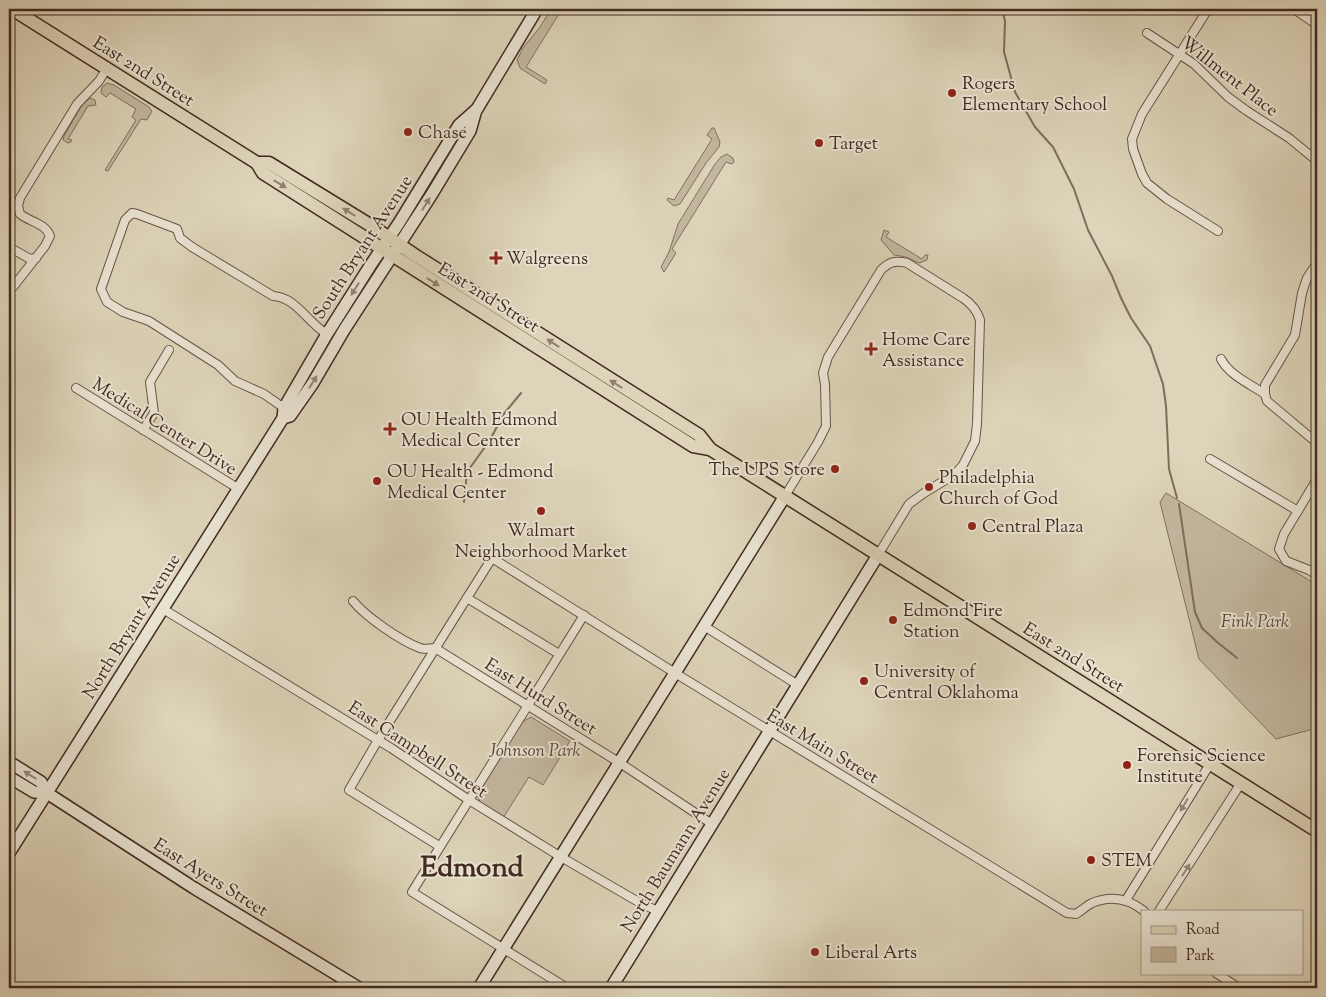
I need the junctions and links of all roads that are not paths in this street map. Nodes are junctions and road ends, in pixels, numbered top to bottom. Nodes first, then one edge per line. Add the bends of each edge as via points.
1 (12, 9) edge
2 (537, 9) edge
3 (1208, 9) edge
4 (1294, 9) edge
5 (1317, 24) edge
6 (1147, 34) dead end
7 (1180, 53) junction
8 (107, 68) junction
9 (1316, 158) edge
10 (1218, 231) dead end
11 (9, 246) edge
12 (390, 246) junction
13 (36, 258) junction
14 (1317, 263) edge
15 (13, 287) dead end
16 (525, 325) junction
17 (504, 327) junction
18 (327, 334) junction
19 (168, 350) dead end
20 (1221, 359) dead end
21 (76, 388) dead end
22 (1265, 394) junction
23 (635, 409) junction
24 (284, 413) junction
25 (672, 419) junction
26 (143, 430) junction
27 (1317, 443) edge
28 (710, 449) junction
29 (1210, 459) dead end
30 (1317, 479) edge
31 (239, 489) junction
32 (785, 496) junction
33 (1298, 511) junction
34 (878, 555) junction
35 (1317, 575) edge
36 (467, 598) junction
37 (353, 601) dead end
38 (164, 610) junction
39 (584, 615) junction
40 (704, 626) junction
41 (435, 648) junction
42 (559, 654) junction
43 (675, 673) junction
44 (798, 685) junction
45 (527, 705) junction
46 (770, 731) junction
47 (378, 740) junction
48 (9, 762) edge
49 (620, 764) junction
50 (1210, 764) junction
51 (9, 777) edge
52 (1241, 783) junction
53 (47, 793) junction
54 (469, 800) junction
55 (712, 824) junction
56 (1317, 831) edge
57 (439, 846) junction
58 (9, 854) edge
59 (561, 857) junction
60 (1126, 900) junction
61 (1142, 910) edge
62 (1160, 910) edge
63 (658, 911) junction
64 (503, 949) junction
65 (1218, 974) edge
66 (359, 988) edge
67 (479, 988) edge
68 (567, 988) edge
69 (610, 988) edge
70 (1239, 988) edge

1 - 8 main road, East 2nd Street
2 - 12 street, South Bryant Avenue via 477,109 459,126
3 - 7 street
4 - 5 street
6 - 7 street, Willment Place
7 - 9 street, Willment Place via 1234,102
7 - 10 street via 1136,126 1133,149 1147,183
8 - 12 main road, East 2nd Street via 257,163 269,163
8 - 13 street via 77,104 20,198 20,214 43,226 50,236
11 - 13 street via 30,260
12 - 16 main road, East 2nd Street
12 -> 17 main road, East 2nd Street
12 -> 18 street, South Bryant Avenue
24 -> 12 street, South Bryant Avenue via 290,416 302,399
13 - 15 street
14 - 22 street via 1302,293 1295,335 1265,385
16 - 17 main road
25 -> 16 main road, East 2nd Street
17 - 23 main road, East 2nd Street
18 - 24 street, South Bryant Avenue
18 - 24 street via 287,298 273,296 192,247 180,238 177,229 132,213 125,220 101,289 104,299 123,312 150,322 218,365 235,381 264,394
19 - 26 street via 150,382 154,412
20 - 22 street via 1231,372
21 - 26 street, Medical Center Drive
22 - 27 street via 1267,401
23 - 25 main road via 641,407
23 - 28 main road, East 2nd Street via 693,446
24 - 31 street, North Bryant Avenue
25 - 28 main road, East 2nd Street via 699,435
26 - 31 street, Medical Center Drive
28 - 32 main road, East 2nd Street
29 - 33 street
30 - 33 street
31 - 38 street, North Bryant Avenue
32 - 34 main road, East 2nd Street
32 - 34 street via 826,426 823,373 828,357 880,270 890,262 906,263 971,303 980,320 975,441 963,465 948,480 910,504
32 - 40 street
33 - 35 street via 1284,534 1280,549 1286,561
34 - 44 street, North Baumann Avenue
34 - 50 main road, East 2nd Street
36 - 39 street, East Main Street via 492,558
36 - 41 street
36 - 42 street
37 - 41 street, East Hurd Street via 384,627 406,640 422,649
38 - 47 street, East Campbell Street
38 - 53 street, North Bryant Avenue
39 - 42 street
39 - 43 street, East Main Street
40 - 43 street
40 - 44 street
41 - 45 street, East Hurd Street
41 - 47 street
42 - 45 street
43 - 46 street, East Main Street
43 - 49 street
44 - 46 street, North Baumann Avenue
45 - 49 street, East Hurd Street
45 - 54 street
46 - 55 street, North Baumann Avenue
46 - 60 street, East Main Street via 1067,913 1076,914 1101,900
47 - 54 street, East Campbell Street
47 - 57 street via 348,790
53 -> 48 street via 41,782
49 - 55 street, East Hurd Street
49 - 59 street
50 - 52 main road, East 2nd Street
50 -> 60 street
51 - 53 street via 34,792
52 - 56 main road, East 2nd Street
62 -> 52 street
53 - 58 street, North Bryant Avenue
53 - 66 street, East Ayers Street via 194,888
54 - 57 street
54 - 59 street, East Campbell Street
55 - 63 street, North Baumann Avenue
57 - 64 street via 412,892
59 - 63 street, East Campbell Street
59 - 64 street
60 - 61 street
63 - 69 street, North Baumann Avenue
64 - 67 street
64 - 68 street
65 - 70 street

